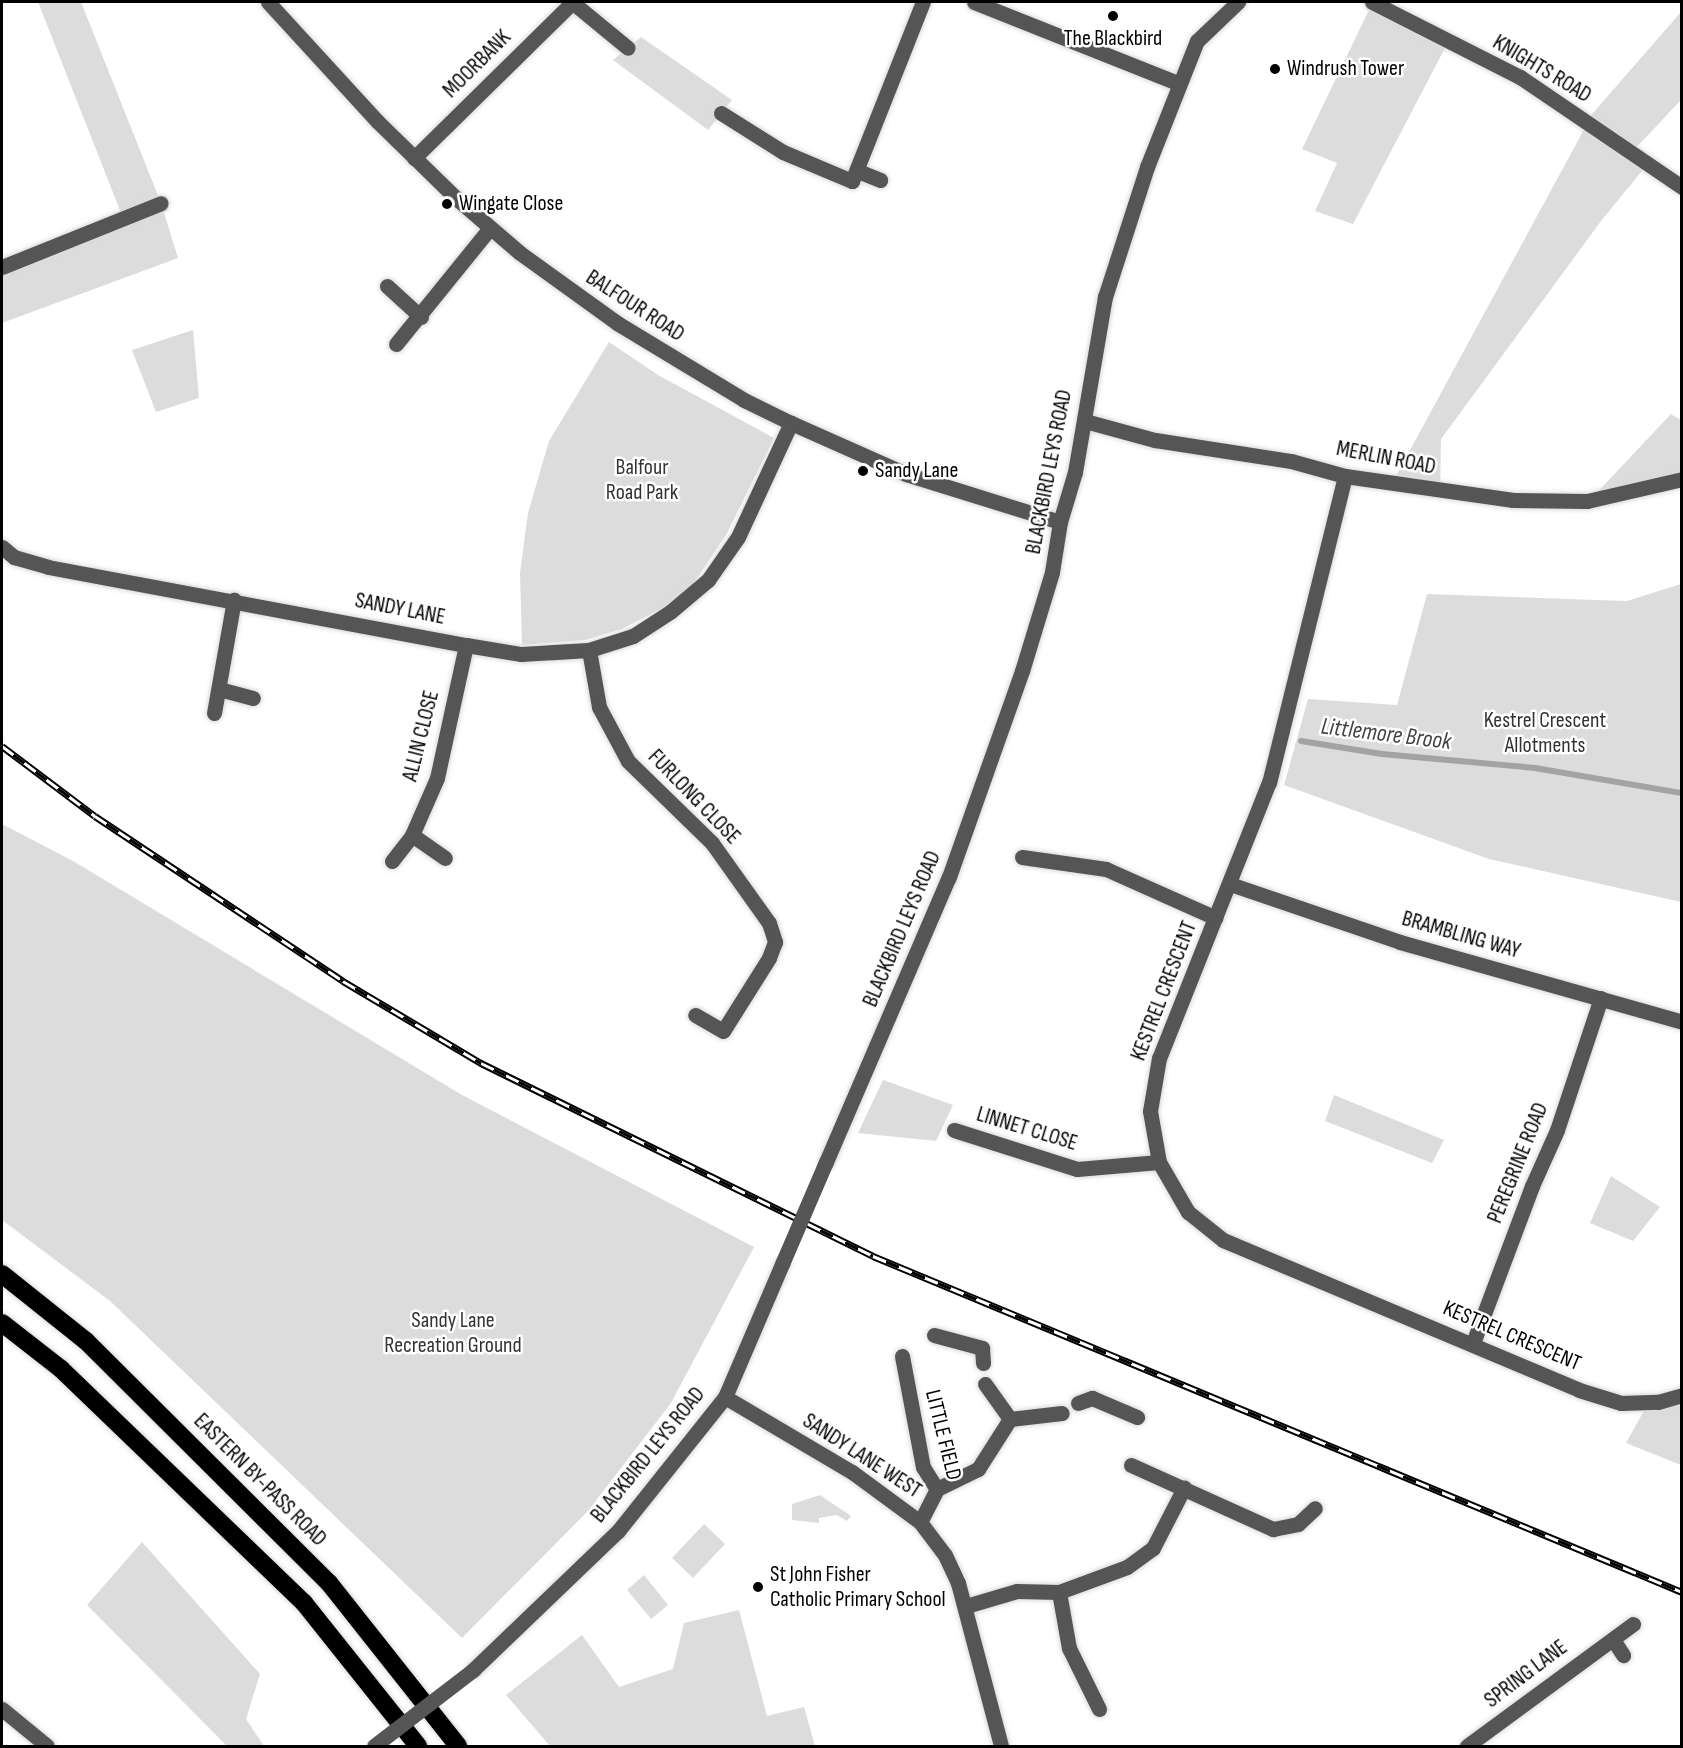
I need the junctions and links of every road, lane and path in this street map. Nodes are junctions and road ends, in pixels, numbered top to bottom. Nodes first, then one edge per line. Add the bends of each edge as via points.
1 (268, 2) edge
2 (572, 2) edge
3 (923, 2) edge
4 (974, 2) edge
5 (1238, 2) edge
6 (1372, 2) edge
7 (628, 48) dead end
8 (1178, 83) junction
9 (721, 113) dead end
10 (414, 158) junction
11 (858, 171) junction
12 (880, 180) dead end
13 (1682, 187) edge
14 (161, 203) dead end
15 (490, 228) junction
16 (2, 267) edge
17 (387, 286) dead end
18 (421, 317) junction
19 (396, 344) dead end
20 (1085, 421) junction
21 (791, 423) junction
22 (1346, 476) junction
23 (1682, 479) edge
24 (1060, 522) junction
25 (2, 547) edge
26 (234, 600) junction
27 (466, 645) junction
28 (589, 650) junction
29 (219, 689) junction
30 (253, 698) dead end
31 (214, 712) dead end
32 (412, 835) junction
33 (1022, 857) dead end
34 (445, 858) dead end
35 (392, 861) dead end
36 (1230, 884) junction
37 (1216, 918) junction
38 (1601, 998) junction
39 (695, 1014) dead end
40 (1682, 1022) edge
41 (954, 1130) dead end
42 (1159, 1162) junction
43 (2, 1274) edge
44 (2, 1323) edge
45 (934, 1335) dead end
46 (1473, 1343) junction
47 (902, 1356) dead end
48 (983, 1363) dead end
49 (985, 1384) dead end
50 (1682, 1395) edge
51 (725, 1397) junction
52 (1078, 1403) dead end
53 (1062, 1413) dead end
54 (1137, 1417) dead end
55 (1010, 1419) junction
56 (1131, 1465) dead end
57 (1184, 1488) junction
58 (937, 1489) junction
59 (1315, 1508) dead end
60 (920, 1522) junction
61 (1059, 1592) junction
62 (966, 1606) junction
63 (1633, 1624) dead end
64 (1614, 1641) junction
65 (1623, 1655) dead end
66 (2, 1708) edge
67 (1099, 1708) dead end
68 (46, 1746) edge
69 (374, 1746) edge
70 (418, 1746) edge
71 (458, 1746) edge
72 (1001, 1746) edge
73 (1467, 1746) edge

1 - 10 street, BALFOUR ROAD
2 - 7 street, MOORBANK
2 - 10 street, MOORBANK
3 - 11 street
4 - 8 street
5 - 8 street, BLACKBIRD LEYS ROAD via 1197,41
6 - 13 street, KNIGHTS ROAD via 1520,77
8 - 20 street, BLACKBIRD LEYS ROAD via 1106,297
9 - 11 street via 783,152 842,177 852,181
10 - 15 street, BALFOUR ROAD
11 - 12 street
14 - 16 street
15 - 18 street
15 - 21 street, BALFOUR ROAD via 617,323 744,400
17 - 18 street
18 - 19 street
20 - 22 street, MERLIN ROAD via 1155,440 1292,461
20 - 24 street, BLACKBIRD LEYS ROAD
21 - 24 street, BALFOUR ROAD via 906,474
21 - 28 street, SANDY LANE via 738,537 708,580 633,636
22 - 23 street, MERLIN ROAD via 1513,500 1587,501
22 - 36 street, KESTREL CRESCENT via 1269,782
24 - 51 street, BLACKBIRD LEYS ROAD, bridge via 1052,572 991,763 934,913
25 - 26 street, SANDY LANE via 14,557 48,567
26 - 27 street, SANDY LANE
26 - 29 street
27 - 28 street, SANDY LANE via 521,654
27 - 32 street, ALLIN CLOSE via 437,778
28 - 39 street, FURLONG CLOSE via 599,707 628,761 712,843 769,923 775,942 770,958 723,1031
29 - 30 street
29 - 31 street
32 - 34 street
32 - 35 street, ALLIN CLOSE
33 - 37 street via 1106,869
36 - 37 street, KESTREL CRESCENT
36 - 38 street, BRAMBLING WAY via 1400,942
37 - 42 street, KESTREL CRESCENT via 1159,1058 1150,1111
38 - 40 street, BRAMBLING WAY
38 - 46 street, PEREGRINE ROAD via 1557,1130
41 - 42 street, LINNET CLOSE via 1077,1169
42 - 46 street, KESTREL CRESCENT via 1188,1212 1223,1240
43 - 71 highway, EASTERN BY-PASS ROAD via 86,1341 329,1583
44 - 70 highway via 61,1369 304,1603
45 - 48 street via 981,1348
46 - 50 street, KESTREL CRESCENT via 1579,1390 1621,1403 1658,1402
47 - 58 street, LITTLE FIELD via 923,1467
49 - 55 street
51 - 60 street, SANDY LANE WEST via 852,1472
51 - 69 street, BLACKBIRD LEYS ROAD, bridge via 618,1531 473,1670
52 - 54 street via 1092,1398
53 - 55 street
55 - 58 street via 978,1469
56 - 57 street
57 - 59 street via 1273,1529 1298,1524
57 - 61 street via 1153,1548 1140,1559 1112,1574
58 - 60 street, LITTLE FIELD
60 - 62 street, SANDY LANE WEST via 945,1555
61 - 62 street via 1017,1591
61 - 67 street via 1069,1648
62 - 72 street, SANDY LANE WEST
63 - 64 street, SPRING LANE
64 - 65 street
64 - 73 street, SPRING LANE via 1591,1652
66 - 68 street

